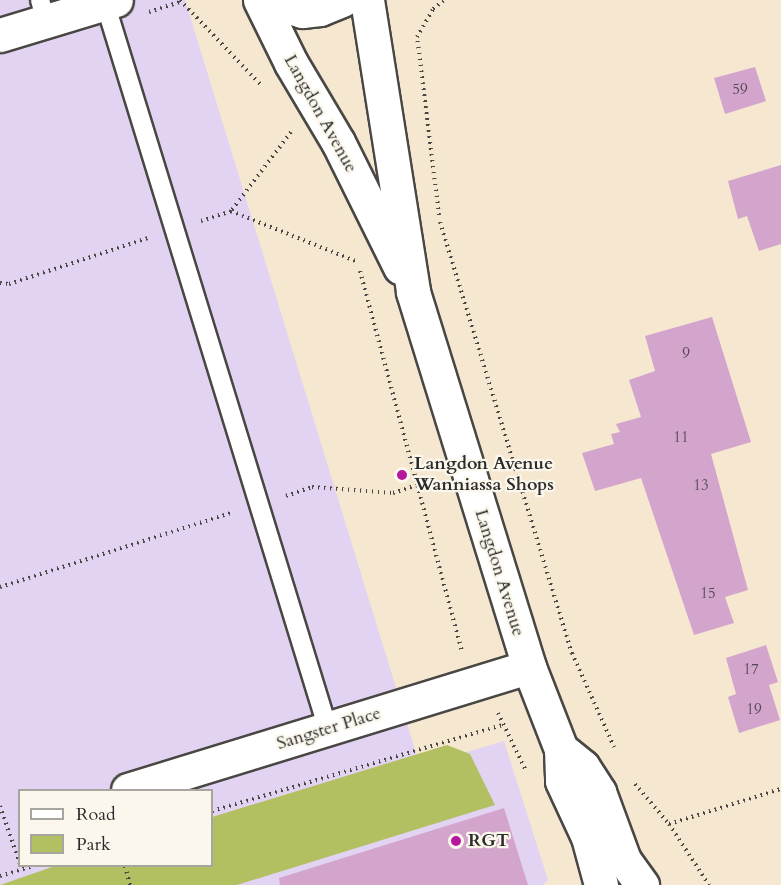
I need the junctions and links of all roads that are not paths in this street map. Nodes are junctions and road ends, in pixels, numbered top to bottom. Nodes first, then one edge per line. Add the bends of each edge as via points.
1 (260, 0) edge
2 (268, 0) edge
3 (342, 0) edge
4 (368, 0) edge
5 (110, 2) edge
6 (43, 11) edge
7 (0, 35) edge
8 (413, 292) junction
9 (529, 668) junction
10 (328, 729) junction
11 (561, 749) junction
12 (131, 789) edge
13 (601, 885) edge
14 (642, 885) edge

1 - 8 street, Langdon Avenue via 291,63 338,142
2 - 3 street via 302,11 321,9
4 - 8 street, Langdon Avenue
5 - 6 street
5 - 10 lane via 174,230
6 - 7 street
8 - 9 street, Langdon Avenue
9 - 10 street, Sangster Place
9 - 11 street, Langdon Avenue
10 - 12 street, Sangster Place
11 - 13 street, Langdon Avenue via 561,781 588,837
11 - 14 street, Langdon Avenue via 583,767 598,792 624,860

